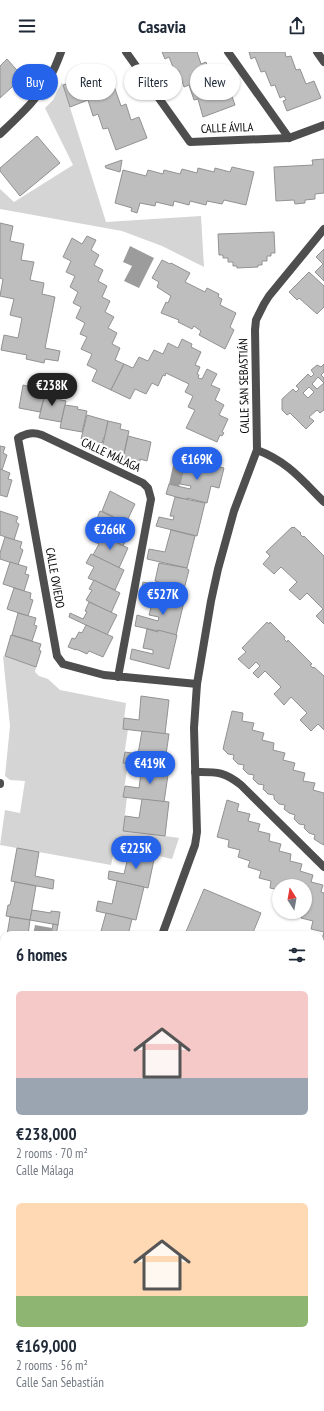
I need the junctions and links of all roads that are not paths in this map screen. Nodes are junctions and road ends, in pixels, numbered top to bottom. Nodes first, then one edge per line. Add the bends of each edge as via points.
1 (61, 52) edge
2 (126, 52) edge
3 (228, 52) edge
4 (317, 52) edge
5 (324, 62) edge
6 (324, 125) edge
7 (0, 134) edge
8 (289, 138) junction
9 (324, 229) edge
10 (18, 438) joint
11 (257, 450) junction
12 (324, 502) edge
13 (118, 677) junction
14 (197, 684) junction
15 (196, 772) junction
16 (324, 867) edge
17 (163, 931) edge

1 - 7 street via 51,75 38,95
2 - 8 street, CALLE ÁVILA via 190,142
3 - 8 street
4 - 5 street
6 - 8 street, CALLE ÁVILA
9 - 11 street, CALLE SAN SEBASTIÁN via 269,296 256,320 254,350
10 - 13 street, CALLE OVIEDO via 57,656 63,664
10 - 13 street, CALLE MÁLAGA via 28,433 42,435 148,488 151,499
11 - 12 street via 282,461
11 - 14 street, CALLE SAN SEBASTIÁN via 234,511 218,569
13 - 14 street, CALLE OVIEDO
14 - 15 street, CALLE SAN SEBASTIÁN via 194,728
15 - 16 street via 215,771 232,778
15 - 17 street, CALLE SAN SEBASTIÁN via 195,845

